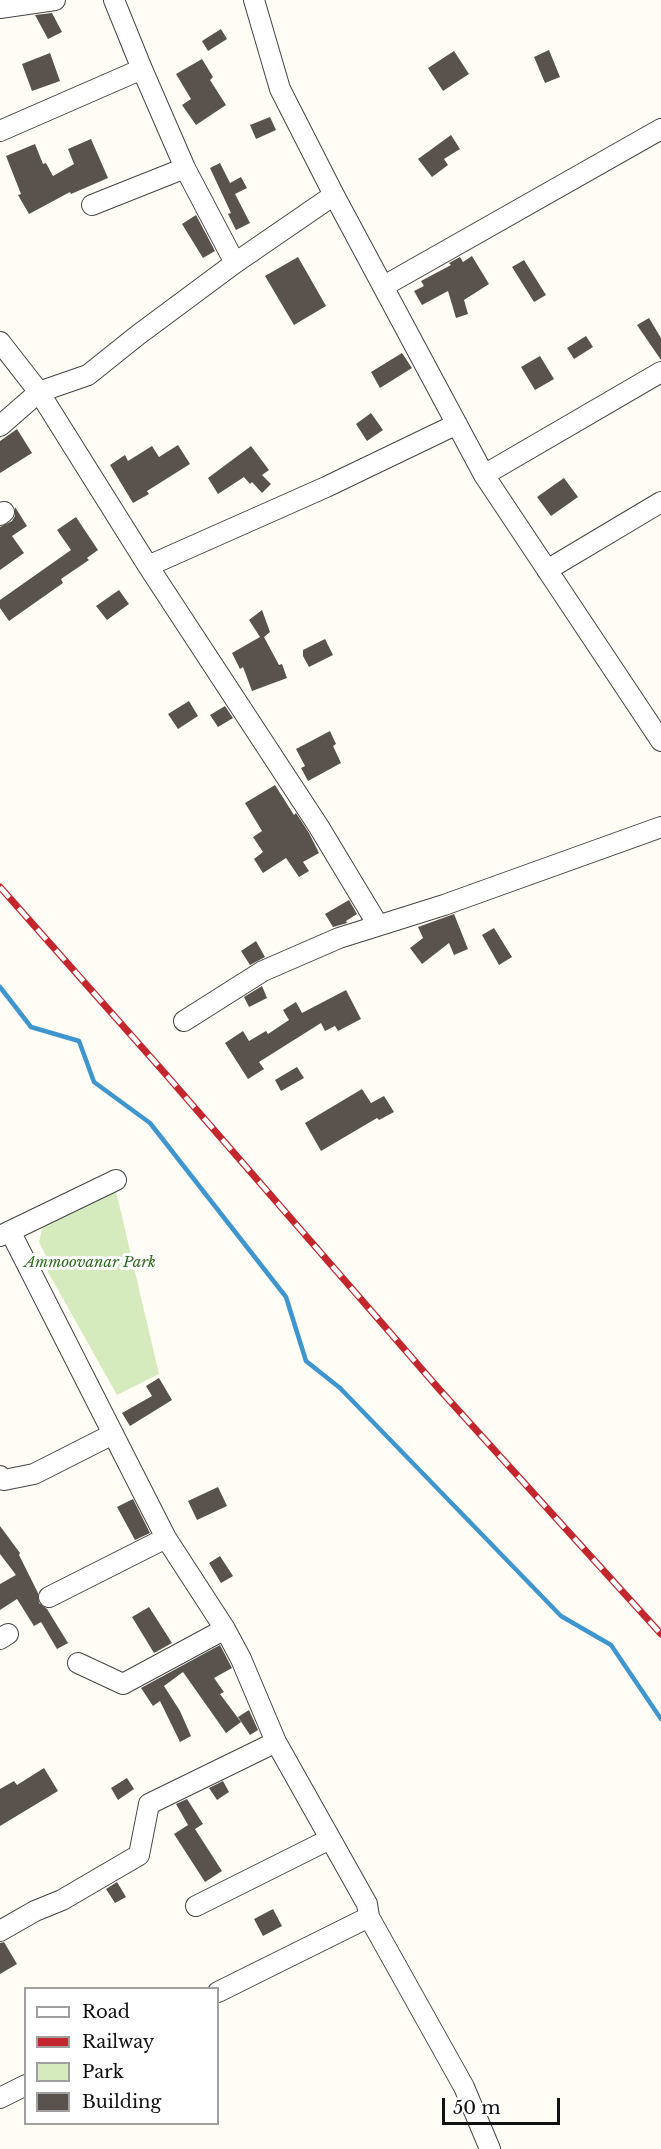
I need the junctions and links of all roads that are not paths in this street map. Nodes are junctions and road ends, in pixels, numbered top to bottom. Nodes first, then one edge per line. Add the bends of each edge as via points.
1 (55, 0) edge
2 (114, 0) edge
3 (254, 0) edge
4 (0, 8) edge
5 (142, 69) junction
6 (661, 129) edge
7 (0, 131) edge
8 (185, 168) junction
9 (334, 195) junction
10 (92, 205) dead end
11 (235, 263) junction
12 (384, 286) junction
13 (2, 349) edge
14 (661, 372) edge
15 (39, 392) junction
16 (457, 424) junction
17 (0, 426) edge
18 (484, 475) junction
19 (661, 502) edge
20 (148, 566) junction
21 (547, 570) junction
22 (661, 741) edge
23 (661, 827) edge
24 (378, 925) junction
25 (184, 1021) dead end
26 (116, 1180) dead end
27 (5, 1233) edge
28 (113, 1434) junction
29 (0, 1476) edge
30 (166, 1538) junction
31 (49, 1597) dead end
32 (225, 1629) junction
33 (78, 1663) dead end
34 (276, 1742) junction
35 (330, 1839) junction
36 (196, 1906) dead end
37 (369, 1917) junction
38 (0, 1931) edge
39 (219, 1992) edge
40 (24, 2086) edge
41 (0, 2098) edge
42 (490, 2149) edge

1 - 4 street
2 - 5 street
3 - 9 street via 280,88
5 - 7 street
5 - 8 street
6 - 12 street
8 - 10 street
8 - 11 street
9 - 11 street
9 - 12 street
11 - 15 street via 88,375
12 - 16 street
13 - 15 street
14 - 18 street
15 - 17 street
15 - 20 street
16 - 18 street
16 - 20 street
18 - 21 street
19 - 21 street
20 - 24 street
21 - 22 street
23 - 24 street
24 - 25 street via 264,971
26 - 27 street
27 - 28 street
28 - 29 street via 34,1474 4,1480
28 - 30 street
30 - 31 street
30 - 32 street
32 - 33 street via 123,1684
32 - 34 street
34 - 35 street
34 - 38 street via 149,1804 139,1855
35 - 36 street
35 - 37 street via 367,1904
37 - 39 street
37 - 42 street via 464,2087
40 - 41 street

